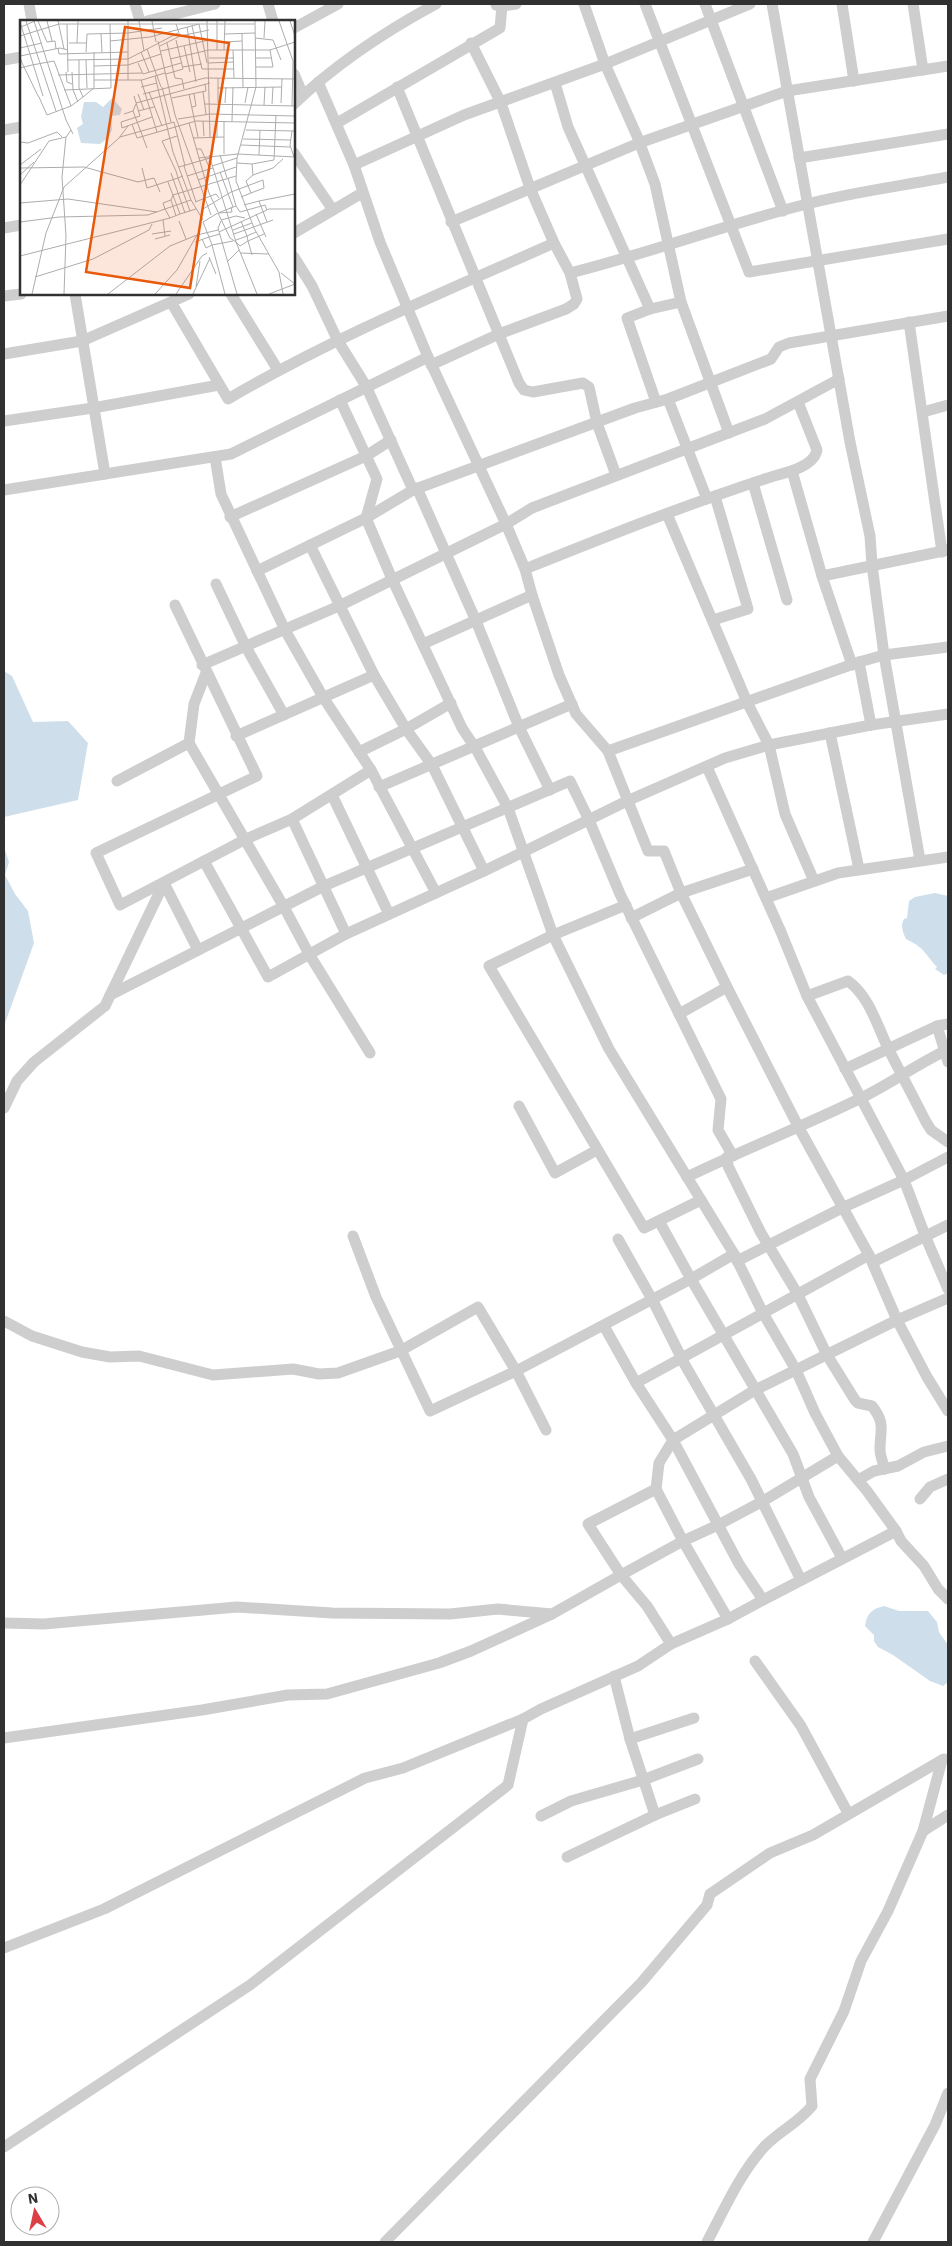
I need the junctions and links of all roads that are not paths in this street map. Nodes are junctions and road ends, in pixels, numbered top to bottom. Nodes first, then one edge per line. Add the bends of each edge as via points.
1 (29, 4) edge
2 (135, 4) edge
3 (216, 4) edge
4 (268, 4) edge
5 (338, 4) edge
6 (436, 4) edge
7 (516, 4) edge
8 (584, 4) edge
9 (644, 4) edge
10 (704, 4) edge
11 (750, 4) edge
12 (772, 4) edge
13 (842, 4) edge
14 (914, 4) edge
15 (499, 5) edge
16 (32, 20) edge
17 (140, 20) edge
18 (151, 20) edge
19 (273, 20) edge
20 (711, 21) junction
21 (295, 27) edge
22 (471, 43) junction
23 (659, 43) junction
24 (20, 57) edge
25 (4, 60) edge
26 (605, 64) junction
27 (948, 66) edge
28 (923, 70) junction
29 (295, 76) edge
30 (854, 80) junction
31 (318, 82) junction
32 (555, 83) junction
33 (397, 87) junction
34 (787, 91) junction
35 (303, 95) junction
36 (295, 103) edge
37 (501, 103) junction
38 (744, 106) junction
39 (337, 123) junction
40 (690, 125) junction
41 (20, 127) edge
42 (4, 130) edge
43 (948, 134) edge
44 (417, 137) junction
45 (639, 143) junction
46 (295, 154) edge
47 (799, 158) junction
48 (354, 165) junction
49 (586, 165) junction
50 (948, 177) edge
51 (530, 188) junction
52 (362, 193) junction
53 (809, 203) junction
54 (333, 210) junction
55 (783, 210) junction
56 (451, 222) junction
57 (20, 225) edge
58 (731, 226) junction
59 (4, 228) edge
60 (295, 232) edge
61 (948, 238) edge
62 (554, 243) junction
63 (668, 244) junction
64 (629, 258) junction
65 (295, 259) edge
66 (817, 260) junction
67 (570, 273) junction
68 (474, 278) junction
69 (20, 294) edge
70 (75, 295) edge
71 (187, 295) edge
72 (233, 295) edge
73 (4, 296) edge
74 (171, 302) junction
75 (681, 302) junction
76 (407, 308) junction
77 (650, 309) junction
78 (948, 316) edge
79 (909, 322) junction
80 (499, 334) junction
81 (831, 334) junction
82 (82, 341) junction
83 (338, 341) junction
84 (4, 354) edge
85 (430, 361) junction
86 (278, 370) junction
87 (839, 379) junction
88 (710, 382) junction
89 (220, 385) junction
90 (366, 386) junction
91 (668, 399) junction
92 (340, 400) junction
93 (656, 402) junction
94 (798, 402) junction
95 (948, 405) edge
96 (93, 408) junction
97 (923, 412) junction
98 (4, 421) edge
99 (597, 423) junction
100 (729, 432) junction
101 (391, 440) junction
102 (687, 448) junction
103 (366, 456) junction
104 (216, 457) junction
105 (479, 467) junction
106 (792, 471) junction
107 (105, 474) junction
108 (616, 475) junction
109 (753, 483) junction
110 (415, 489) junction
111 (4, 490) edge
112 (711, 497) junction
113 (667, 514) junction
114 (230, 517) junction
115 (366, 518) junction
116 (506, 524) junction
117 (310, 545) junction
118 (945, 551) edge
119 (446, 553) junction
120 (872, 565) junction
121 (525, 570) junction
122 (257, 571) junction
123 (822, 576) junction
124 (392, 579) junction
125 (216, 584) dead end
126 (532, 595) junction
127 (787, 600) dead end
128 (175, 605) dead end
129 (339, 606) junction
130 (713, 620) junction
131 (476, 621) junction
132 (285, 630) junction
133 (422, 644) junction
134 (246, 647) junction
135 (948, 647) edge
136 (884, 655) junction
137 (855, 663) junction
138 (204, 669) junction
139 (374, 675) junction
140 (323, 697) junction
141 (746, 702) junction
142 (451, 703) junction
143 (572, 704) junction
144 (948, 714) edge
145 (284, 715) junction
146 (895, 722) junction
147 (871, 725) junction
148 (519, 727) junction
149 (406, 729) junction
150 (830, 733) junction
151 (236, 736) junction
152 (189, 743) junction
153 (768, 745) junction
154 (474, 746) junction
155 (608, 751) junction
156 (359, 752) junction
157 (432, 764) junction
158 (707, 767) junction
159 (371, 770) junction
160 (117, 781) dead end
161 (379, 787) junction
162 (550, 790) junction
163 (220, 795) junction
164 (332, 795) junction
165 (627, 801) junction
166 (508, 808) junction
167 (292, 819) junction
168 (589, 820) junction
169 (464, 828) junction
170 (246, 839) junction
171 (411, 850) junction
172 (523, 851) junction
173 (948, 857) edge
174 (920, 860) junction
175 (204, 861) junction
176 (367, 868) junction
177 (753, 869) junction
178 (859, 869) junction
179 (484, 870) junction
180 (814, 881) junction
181 (164, 883) junction
182 (324, 886) junction
183 (436, 893) junction
184 (681, 893) junction
185 (766, 898) junction
186 (626, 905) junction
187 (284, 907) junction
188 (389, 914) junction
189 (631, 918) junction
190 (242, 928) junction
191 (346, 934) junction
192 (553, 935) junction
193 (198, 950) junction
194 (309, 954) junction
195 (727, 987) junction
196 (110, 996) junction
197 (807, 996) junction
198 (678, 1014) junction
199 (942, 1025) edge
200 (888, 1048) junction
201 (370, 1053) dead end
202 (946, 1057) edge
203 (845, 1069) junction
204 (902, 1074) junction
205 (860, 1099) junction
206 (519, 1106) dead end
207 (4, 1108) edge
208 (799, 1128) junction
209 (948, 1142) edge
210 (597, 1150) junction
211 (730, 1156) junction
212 (948, 1157) edge
213 (687, 1176) junction
214 (904, 1180) junction
215 (701, 1200) junction
216 (844, 1207) junction
217 (658, 1221) junction
218 (948, 1225) edge
219 (353, 1236) dead end
220 (926, 1238) junction
221 (618, 1239) dead end
222 (769, 1246) junction
223 (735, 1257) junction
224 (871, 1258) junction
225 (691, 1279) junction
226 (948, 1289) edge
227 (797, 1293) junction
228 (948, 1298) edge
229 (653, 1300) junction
230 (763, 1313) junction
231 (897, 1320) junction
232 (4, 1321) edge
233 (604, 1326) junction
234 (723, 1335) junction
235 (400, 1351) junction
236 (827, 1355) junction
237 (681, 1358) junction
238 (796, 1370) junction
239 (516, 1372) junction
240 (636, 1383) junction
241 (755, 1390) junction
242 (948, 1411) edge
243 (714, 1416) junction
244 (546, 1430) dead end
245 (673, 1440) junction
246 (948, 1446) edge
247 (838, 1456) junction
248 (885, 1469) junction
249 (801, 1479) junction
250 (948, 1479) edge
251 (858, 1480) junction
252 (656, 1489) junction
253 (920, 1499) dead end
254 (763, 1501) junction
255 (718, 1525) junction
256 (896, 1531) junction
257 (682, 1541) junction
258 (842, 1558) junction
259 (621, 1575) junction
260 (801, 1580) junction
261 (948, 1599) edge
262 (763, 1600) junction
263 (552, 1614) junction
264 (728, 1619) junction
265 (4, 1623) edge
266 (671, 1644) junction
267 (755, 1661) dead end
268 (614, 1676) junction
269 (694, 1718) dead end
270 (523, 1719) junction
271 (4, 1738) edge
272 (630, 1739) junction
273 (945, 1758) edge
274 (698, 1760) dead end
275 (643, 1780) junction
276 (695, 1799) dead end
277 (848, 1813) junction
278 (655, 1815) junction
279 (948, 1815) edge
280 (541, 1816) dead end
281 (924, 1831) junction
282 (567, 1857) dead end
283 (4, 1948) edge
284 (948, 2093) edge
285 (4, 2147) edge
286 (385, 2242) edge
287 (707, 2242) edge
288 (874, 2242) edge

1 - 16 street
2 - 17 street
3 - 18 street
4 - 19 street
5 - 21 street
6 - 31 street via 364,46
7 - 15 street
8 - 26 street
9 - 23 street
10 - 20 street
11 - 20 street
12 - 34 street
13 - 30 street
14 - 28 street
15 - 22 street via 500,28
20 - 23 street
20 - 38 street
22 - 33 street
22 - 37 street
23 - 26 street
23 - 40 street
24 - 25 street
26 - 32 street
26 - 45 street
27 - 28 street
28 - 30 street
29 - 35 street
30 - 34 street
31 - 35 street
31 - 39 street
32 - 37 street
32 - 49 street via 568,127
33 - 39 street
33 - 44 street
34 - 38 street
34 - 47 street
35 - 36 street
37 - 44 street
37 - 51 street
38 - 40 street
38 - 55 street
39 - 48 street
40 - 45 street
40 - 58 street
41 - 42 street
43 - 47 street
44 - 48 street
44 - 56 street
45 - 49 street
45 - 63 street via 654,184
46 - 54 street
47 - 53 street
48 - 52 street
49 - 51 street
49 - 64 street
50 - 53 street
51 - 56 street
51 - 62 street
52 - 54 street
52 - 76 street
53 - 55 street
53 - 66 street
54 - 60 street
55 - 58 street
56 - 68 street
57 - 59 street
58 - 63 street
58 - 66 street via 748,272
61 - 66 street
62 - 67 street
62 - 68 street
63 - 64 street
63 - 75 street
64 - 67 street
64 - 77 street
65 - 83 street
66 - 81 street
67 - 80 street via 577,293 574,304
68 - 76 street
68 - 80 street
69 - 73 street
70 - 82 street
71 - 74 street
72 - 86 street
74 - 82 street
74 - 89 street
75 - 77 street
75 - 88 street
76 - 83 street
76 - 85 street
77 - 93 street via 627,318
78 - 79 street
79 - 81 street
79 - 97 street
80 - 85 street
80 - 99 street via 524,390 532,392 583,383 589,387
81 - 87 street
81 - 88 street via 789,343 779,347 771,359
82 - 84 street
82 - 96 street
83 - 86 street
83 - 90 street
85 - 90 street
85 - 105 street
86 - 89 street via 228,399
87 - 94 street
87 - 120 street via 870,536
88 - 91 street
88 - 100 street
89 - 96 street
90 - 92 street
90 - 101 street
91 - 93 street
91 - 102 street
92 - 103 street
92 - 104 street via 231,454
93 - 99 street
94 - 100 street
94 - 106 street via 817,450 813,460
95 - 97 street
96 - 98 street
96 - 107 street
97 - 118 street
99 - 105 street
99 - 108 street
100 - 102 street
101 - 103 street
101 - 110 street
102 - 108 street
102 - 112 street
103 - 114 street
103 - 115 street via 378,479
104 - 107 street
104 - 114 street via 221,494
105 - 110 street
105 - 116 street
106 - 109 street
106 - 123 street
107 - 111 street
108 - 116 street via 532,508
109 - 112 street
109 - 127 street
110 - 115 street
110 - 119 street
112 - 113 street
112 - 130 street via 748,609
113 - 121 street
113 - 130 street
114 - 122 street
115 - 117 street
115 - 124 street
116 - 119 street
116 - 121 street
117 - 122 street
117 - 129 street
118 - 120 street
119 - 124 street
119 - 131 street
120 - 123 street
120 - 136 street
121 - 126 street
122 - 132 street
123 - 137 street
124 - 129 street
124 - 133 street
125 - 134 street
126 - 131 street
126 - 143 street via 550,653
128 - 138 street
129 - 132 street
129 - 139 street
130 - 141 street
131 - 133 street
131 - 148 street
132 - 134 street
132 - 140 street
133 - 142 street
134 - 138 street
134 - 145 street
135 - 136 street
136 - 137 street
136 - 146 street
137 - 141 street
137 - 147 street
138 - 151 street
138 - 152 street via 194,704
139 - 140 street
139 - 149 street
140 - 145 street
140 - 156 street
141 - 153 street
141 - 155 street
142 - 149 street
142 - 154 street
143 - 148 street
143 - 155 street via 576,714
144 - 146 street
145 - 151 street
146 - 147 street
146 - 174 street
147 - 150 street
148 - 154 street
148 - 162 street
149 - 156 street
149 - 157 street
150 - 153 street
150 - 178 street
151 - 163 street via 257,776
152 - 160 street
152 - 163 street
153 - 158 street
153 - 180 street via 785,814
154 - 157 street
154 - 166 street
155 - 165 street
156 - 159 street
157 - 161 street
157 - 169 street
158 - 165 street
158 - 177 street
159 - 161 street
159 - 164 street
161 - 171 street
162 - 166 street
162 - 168 street via 570,781
163 - 170 street
163 - 181 street via 96,853 120,905
164 - 167 street
164 - 176 street
165 - 168 street
165 - 184 street via 648,851 664,851
166 - 169 street
166 - 172 street
167 - 170 street
167 - 182 street
168 - 172 street
168 - 186 street
169 - 171 street
169 - 179 street
170 - 175 street
170 - 187 street
171 - 176 street
171 - 183 street
172 - 179 street
172 - 192 street
173 - 174 street
174 - 178 street
175 - 181 street
175 - 190 street
176 - 182 street
176 - 188 street
177 - 184 street
177 - 185 street
178 - 180 street
179 - 183 street
180 - 185 street
181 - 193 street
181 - 196 street
182 - 187 street
182 - 191 street
183 - 188 street
184 - 189 street
184 - 195 street
185 - 197 street
186 - 189 street
186 - 192 street
187 - 190 street
187 - 194 street
188 - 191 street
189 - 198 street
190 - 193 street
190 - 194 street via 268,977
191 - 194 street
192 - 210 street via 489,966
192 - 213 street via 609,1049
193 - 196 street
194 - 201 street
195 - 198 street
195 - 208 street
196 - 207 street via 105,1006 34,1062 18,1081
197 - 200 street via 848,981 866,1000
197 - 203 street
198 - 211 street via 721,1099 718,1130
199 - 200 street
199 - 202 street
200 - 203 street
200 - 204 street
202 - 204 street
203 - 205 street
204 - 205 street
204 - 209 street via 931,1130
205 - 208 street
205 - 214 street
206 - 210 street via 555,1172
208 - 211 street
208 - 216 street
210 - 217 street via 644,1228
211 - 213 street
211 - 222 street via 728,1166
212 - 214 street
213 - 215 street
214 - 216 street
214 - 220 street
215 - 217 street
215 - 223 street
216 - 222 street
216 - 224 street
217 - 225 street
218 - 220 street
219 - 235 street
220 - 224 street
220 - 226 street
221 - 229 street
222 - 223 street
222 - 227 street
223 - 225 street
223 - 230 street
224 - 227 street
224 - 231 street
225 - 229 street
225 - 234 street
227 - 230 street
227 - 236 street
228 - 231 street
229 - 233 street
229 - 237 street
230 - 234 street
230 - 238 street
231 - 236 street
231 - 242 street
232 - 235 street via 32,1336 82,1352 110,1357 139,1356 213,1375 293,1369 319,1374 338,1373
233 - 239 street
233 - 240 street
234 - 237 street
234 - 241 street
235 - 239 street via 430,1411
235 - 239 street via 478,1307
236 - 238 street
236 - 248 street via 855,1400 872,1406 881,1420 880,1451
237 - 240 street
237 - 243 street
238 - 241 street
238 - 247 street
239 - 244 street
240 - 245 street
241 - 243 street
241 - 249 street via 793,1454
243 - 245 street
243 - 254 street
245 - 252 street via 659,1462
245 - 255 street
246 - 248 street via 924,1452
247 - 249 street
247 - 251 street
248 - 251 street
249 - 254 street
249 - 258 street
250 - 253 street via 930,1487
251 - 256 street
252 - 257 street
252 - 259 street via 588,1524
254 - 255 street
254 - 260 street
255 - 257 street
255 - 262 street
256 - 258 street
256 - 261 street
257 - 259 street
257 - 264 street
258 - 260 street
259 - 263 street
259 - 266 street via 647,1606
260 - 262 street
262 - 264 street
263 - 265 street via 498,1609 450,1614 332,1614 237,1608 44,1624
263 - 271 street via 439,1663 327,1694 288,1695
264 - 266 street
266 - 268 street via 638,1666
267 - 277 street via 801,1726
268 - 270 street
268 - 272 street
269 - 272 street
270 - 283 street via 403,1768 365,1778 104,1908
270 - 285 street via 508,1785 250,1985
272 - 275 street
273 - 277 street
273 - 281 street
274 - 275 street
275 - 278 street
275 - 280 street via 571,1801
276 - 278 street
277 - 286 street via 813,1835 770,1853 710,1894 708,1905 640,1983
278 - 282 street
279 - 281 street
281 - 287 street via 861,1961 844,2011 810,2079 812,2106 801,2120 764,2147 738,2183
284 - 288 street via 935,2125

